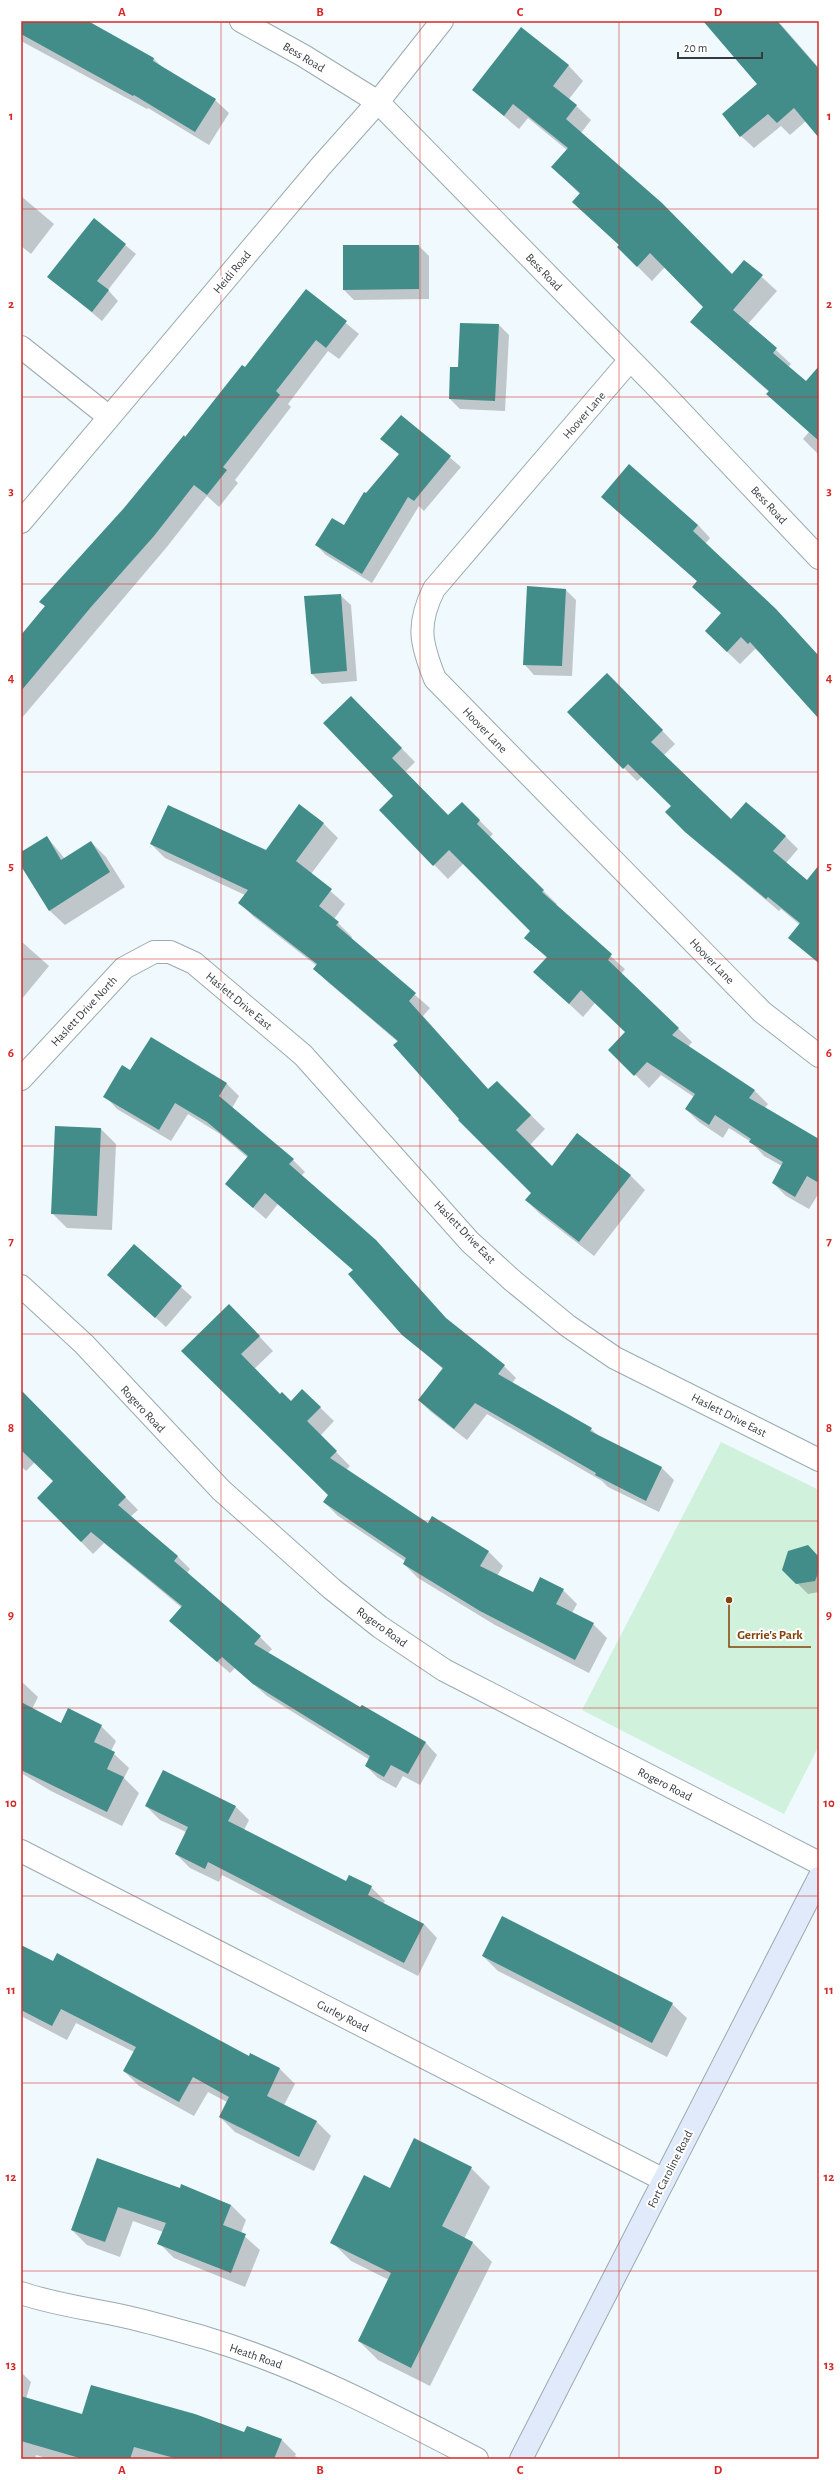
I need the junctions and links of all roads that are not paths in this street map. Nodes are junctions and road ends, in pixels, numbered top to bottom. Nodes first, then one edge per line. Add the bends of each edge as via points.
1 (241, 21) edge
2 (442, 21) edge
3 (378, 102) junction
4 (21, 347) edge
5 (630, 360) junction
6 (109, 417) junction
7 (21, 522) edge
8 (819, 558) edge
9 (154, 952) joint
10 (819, 1056) edge
11 (21, 1079) edge
12 (21, 1286) edge
13 (819, 1460) edge
14 (21, 1851) edge
15 (819, 1863) edge
16 (819, 1878) edge
17 (664, 2180) junction
18 (21, 2293) edge
19 (477, 2459) edge
20 (521, 2459) edge

1 - 3 street, Bess Road
2 - 3 street, Heidi Road
3 - 5 street, Bess Road
3 - 6 street, Heidi Road
4 - 6 street
5 - 8 street, Bess Road
5 - 10 street, Hoover Lane via 434,589 426,604 422,621 424,652 435,679 762,1012
6 - 7 street, Heidi Road
9 - 11 street, Haslett Drive North via 124,968
9 - 13 street, Haslett Drive East via 170,952 194,963 303,1055 470,1242 568,1326 616,1358
12 - 15 street, Rogero Road via 84,1344 221,1490 332,1589 380,1628 444,1670
14 - 17 street, Gurley Road
16 - 17 street, Fort Caroline Road
17 - 20 street, Fort Caroline Road
18 - 19 street, Heath Road via 41,2300 127,2317 207,2339 276,2362 347,2392

